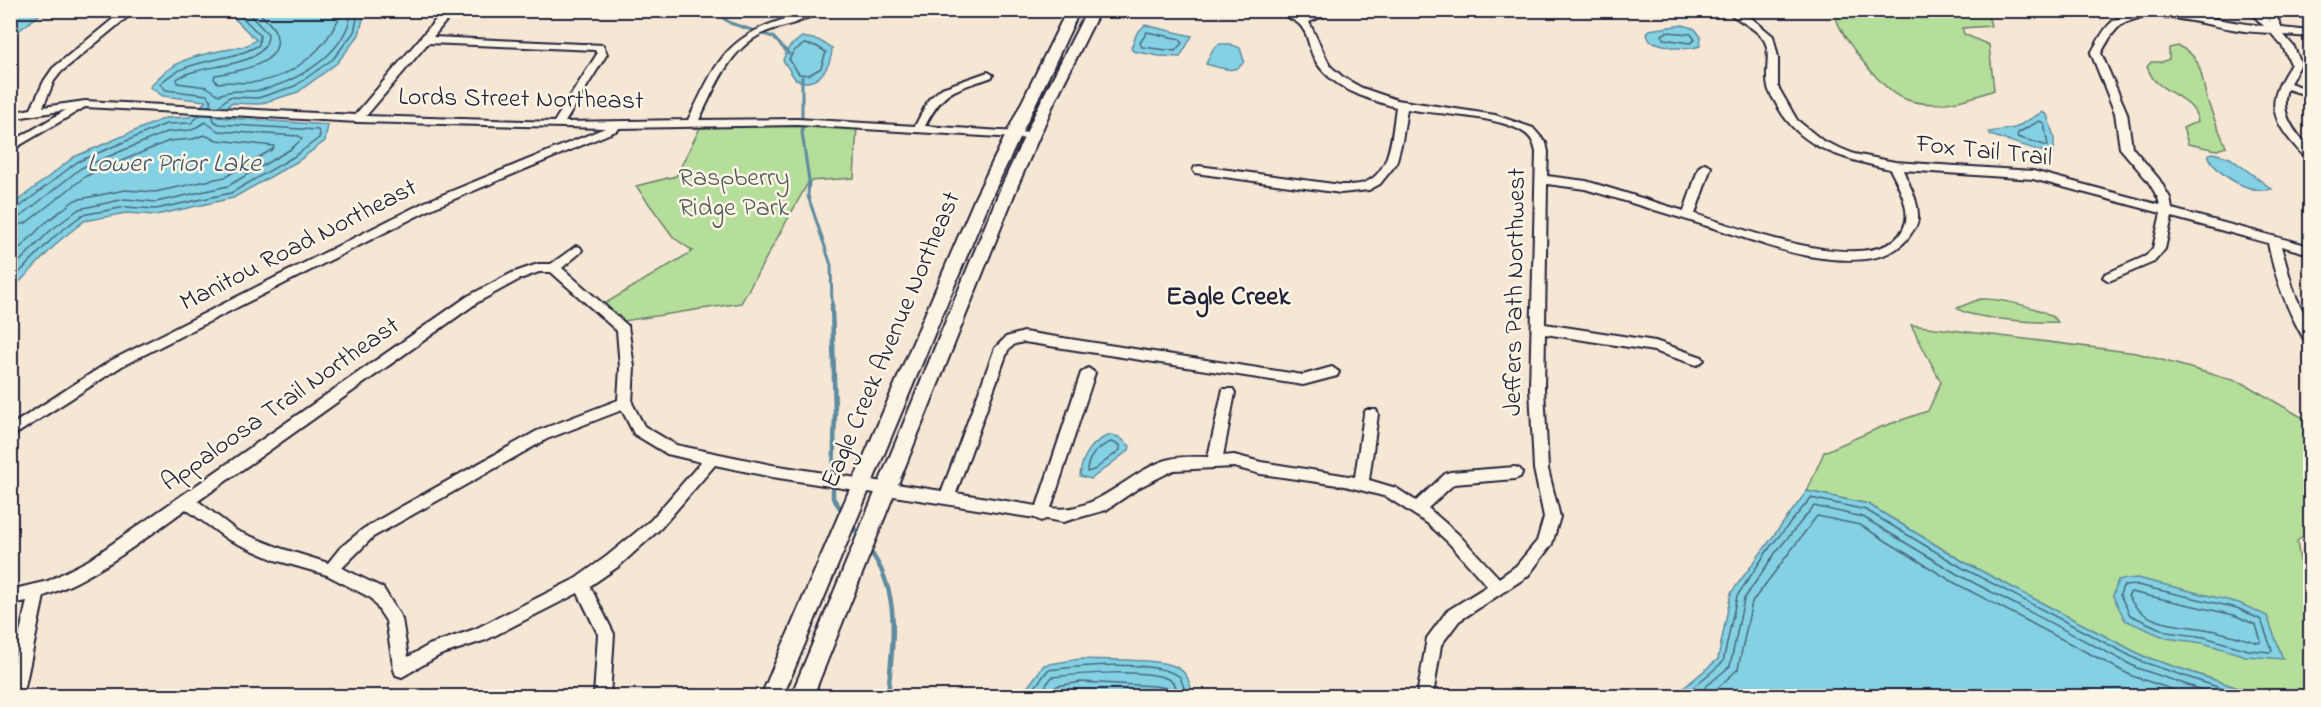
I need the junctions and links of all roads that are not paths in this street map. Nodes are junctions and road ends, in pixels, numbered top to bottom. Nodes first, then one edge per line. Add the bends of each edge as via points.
1 (131, 10) edge
2 (450, 10) edge
3 (815, 10) edge
4 (1074, 10) edge
5 (1094, 10) edge
6 (1280, 10) edge
7 (1333, 10) edge
8 (1730, 10) edge
9 (2253, 10) edge
10 (2268, 10) edge
11 (1085, 19) edge
12 (1303, 21) junction
13 (2278, 31) junction
14 (2310, 34) edge
15 (426, 40) junction
16 (988, 75) dead end
17 (2284, 85) junction
18 (2310, 93) edge
19 (85, 104) junction
20 (1402, 105) junction
21 (36, 111) junction
22 (10, 116) edge
23 (358, 119) junction
24 (691, 124) junction
25 (557, 125) junction
26 (622, 125) junction
27 (919, 128) junction
28 (1012, 134) junction
29 (1032, 136) junction
30 (10, 148) edge
31 (2310, 155) edge
32 (1896, 166) junction
33 (1705, 167) dead end
34 (1198, 170) dead end
35 (1541, 178) junction
36 (2167, 212) junction
37 (1688, 217) junction
38 (2274, 242) junction
39 (576, 250) dead end
40 (2310, 250) edge
41 (554, 268) junction
42 (2109, 277) dead end
43 (1538, 328) junction
44 (2310, 338) edge
45 (1697, 360) dead end
46 (1332, 372) dead end
47 (1088, 373) dead end
48 (1228, 393) dead end
49 (625, 403) junction
50 (1371, 414) dead end
51 (10, 433) edge
52 (711, 460) junction
53 (1214, 462) junction
54 (1515, 473) dead end
55 (1360, 484) junction
56 (862, 485) junction
57 (887, 490) junction
58 (947, 498) junction
59 (187, 501) junction
60 (1418, 507) junction
61 (1041, 514) junction
62 (331, 570) junction
63 (581, 584) junction
64 (1498, 587) junction
65 (36, 594) junction
66 (10, 597) edge
67 (17, 687) dead end
68 (602, 696) edge
69 (772, 696) edge
70 (802, 696) edge
71 (1425, 696) edge

1 - 21 street via 57,70
2 - 15 street
3 - 24 street via 750,36 728,56
4 - 28 main road, Eagle Creek Avenue Northeast
5 - 11 main road, Eagle Creek Avenue Northeast
6 - 12 street
7 - 12 street
8 - 32 street, Fox Tail Trail via 1769,38 1773,87 1792,122 1819,143 1851,157
9 - 13 street
10 - 13 street
11 - 29 main road, Eagle Creek Avenue Northeast
12 - 20 street, Jeffers Path Northwest via 1325,67 1348,86
13 - 14 street
13 - 17 street via 2292,50 2296,64
13 - 36 street via 2145,14 2114,25 2096,53 2121,113 2126,148 2153,179
15 - 23 street
15 - 25 street via 599,47 602,54
16 - 27 street via 946,90 933,101
17 - 18 street
17 - 31 street via 2279,98 2282,117
19 - 21 street, Lords Street Northeast
19 - 23 street, Lords Street Northeast
19 - 30 street
20 - 34 street via 1391,165 1382,178 1365,187 1341,189
20 - 35 street, Jeffers Path Northwest via 1511,121 1529,130 1538,139 1542,152
21 - 22 street, Lords Street Northeast
23 - 25 street, Lords Street Northeast
24 - 26 street, Lords Street Northeast
24 - 27 street, Lords Street Northeast via 797,122
25 - 26 street, Lords Street Northeast
26 - 51 street, Manitou Road Northeast via 429,205 117,363
27 - 28 street, Lords Street Northeast
28 - 29 street, Lords Street Northeast
28 - 56 main road, Eagle Creek Avenue Northeast
29 - 57 main road, Eagle Creek Avenue Northeast
32 - 36 street, Fox Tail Trail via 2032,175
32 - 37 street via 1912,221 1901,240 1877,253 1844,256 1808,252
33 - 37 street
35 - 37 street via 1586,185
35 - 43 street, Jeffers Path Northwest
36 - 38 street, Fox Tail Trail
36 - 42 street via 2159,249 2150,259
38 - 40 street, Fox Tail Trail
38 - 44 street via 2287,297
39 - 41 street, Appaloosa Trail Northeast
41 - 49 street via 623,329
41 - 59 street, Appaloosa Trail Northeast via 538,268 516,276 473,299
43 - 45 street via 1655,346
43 - 64 street, Jeffers Path Northwest via 1541,469 1552,517 1544,544 1522,572
46 - 58 street via 1303,380 1024,337 1011,340 1002,348
47 - 61 street
48 - 53 street
49 - 52 street via 639,430 672,450
49 - 62 street via 542,435 404,512 368,534
50 - 55 street
52 - 56 street
52 - 63 street via 656,524
53 - 55 street via 1234,461
53 - 61 street via 1172,464 1101,506 1063,516
54 - 60 street via 1450,478
55 - 60 street via 1391,492
56 - 57 street
56 - 69 main road, Eagle Creek Avenue Northeast
57 - 58 street
57 - 70 main road, Eagle Creek Avenue Northeast
58 - 61 street
59 - 62 street via 232,535
59 - 65 street, Appaloosa Trail Northeast via 95,565
60 - 64 street
62 - 63 street via 377,593 394,619 402,670 435,650 480,635
63 - 68 street via 606,634
64 - 71 street, Jeffers Path Northwest via 1453,616 1433,643
65 - 66 street, Appaloosa Trail Northeast
65 - 67 street

